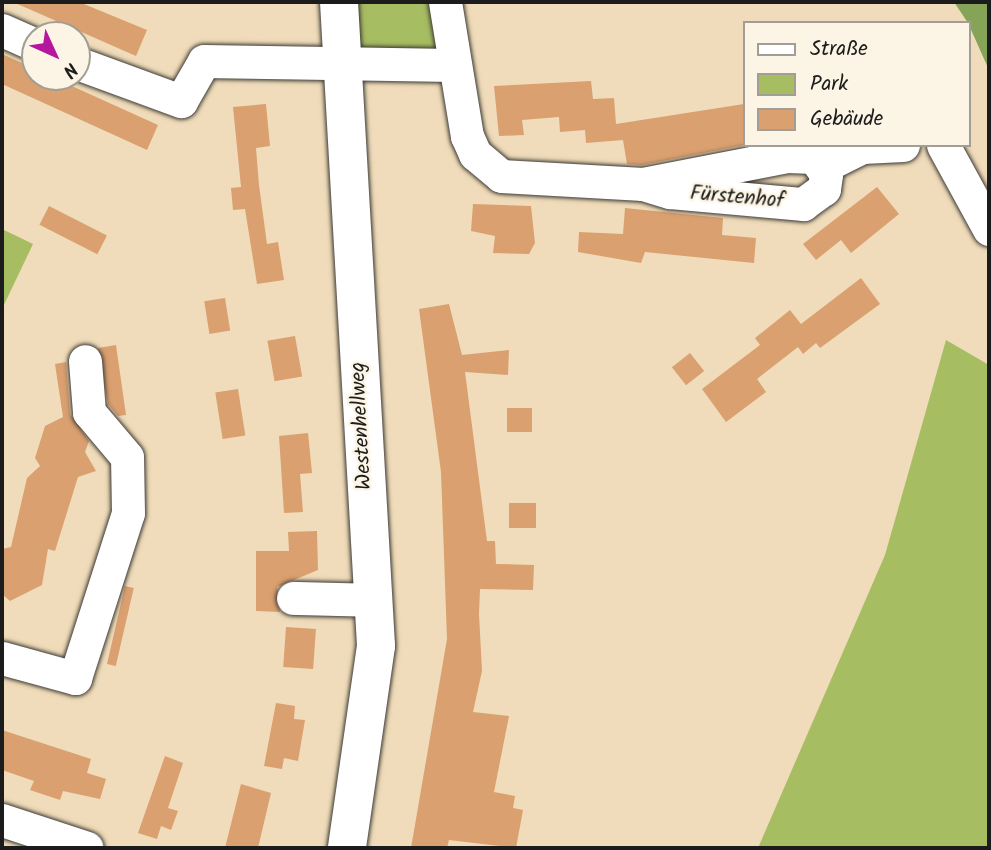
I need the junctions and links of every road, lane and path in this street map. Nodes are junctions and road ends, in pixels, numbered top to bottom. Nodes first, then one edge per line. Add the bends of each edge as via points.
1 (339, 2) edge
2 (445, 2) edge
3 (2, 30) edge
4 (21, 39) edge
5 (453, 65) junction
6 (344, 66) junction
7 (91, 68) edge
8 (862, 147) edge
9 (944, 147) edge
10 (824, 166) junction
11 (643, 184) junction
12 (989, 229) edge
13 (85, 360) dead end
14 (293, 598) dead end
15 (373, 600) junction
16 (2, 658) edge
17 (2, 820) edge
18 (88, 848) edge
19 (347, 848) edge

1 - 6 main road, Westenhellweg
2 - 5 street, Fürstenhof
3 - 4 street
5 - 6 street
5 - 11 street, Fürstenhof via 475,154 501,176
6 - 7 street via 204,61 181,101
6 - 15 main road, Westenhellweg
8 - 10 street
9 - 12 street
10 - 11 street, Fürstenhof via 808,155 787,156
10 - 11 street, Fürstenhof via 824,189 803,204 670,192
13 - 16 street via 89,412 127,457 128,513 75,678
14 - 15 street
15 - 19 main road, Westenhellweg via 376,646
17 - 18 street

